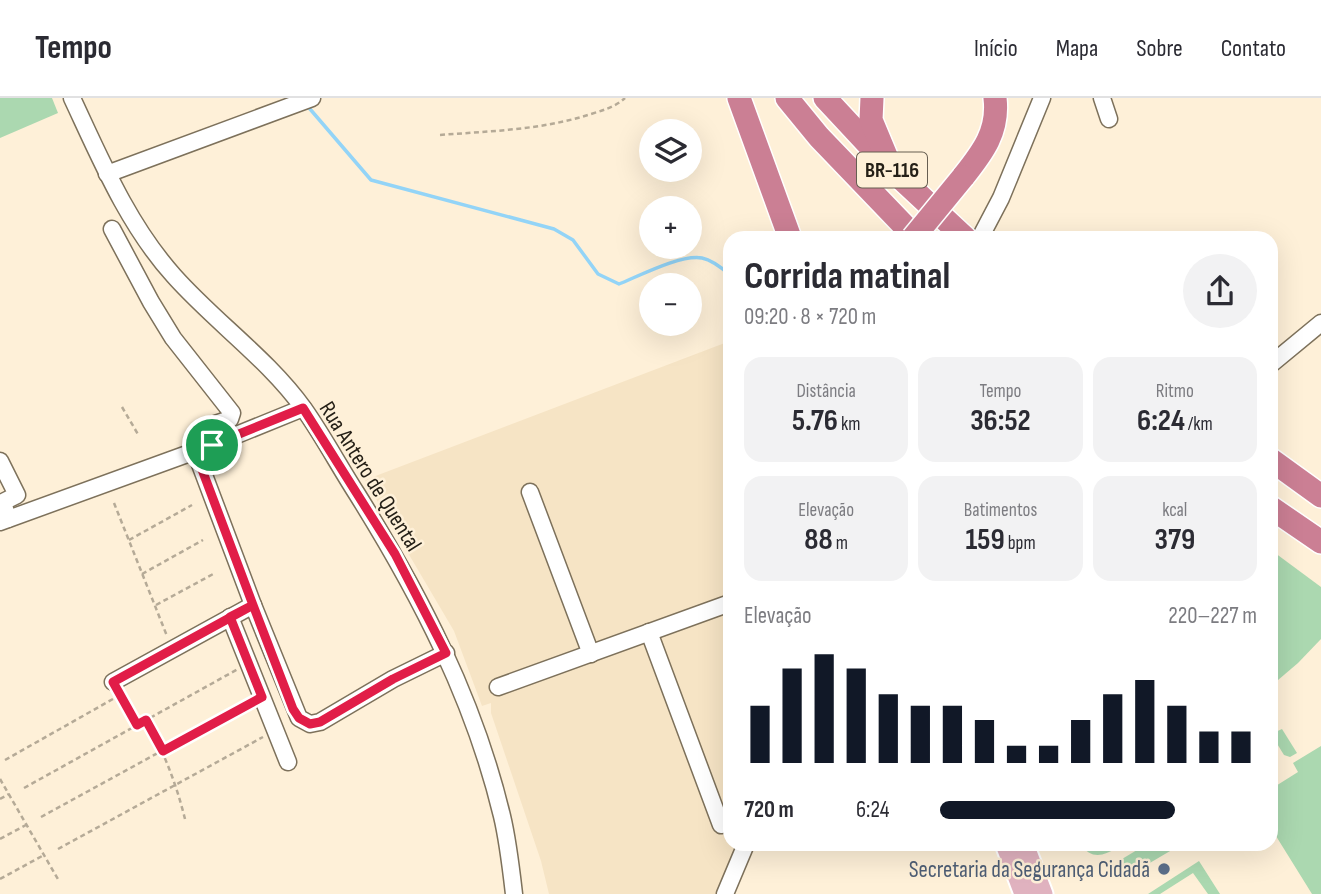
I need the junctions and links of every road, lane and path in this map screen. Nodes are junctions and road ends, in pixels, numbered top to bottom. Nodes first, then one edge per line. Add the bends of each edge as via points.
1 (72, 98) edge
2 (312, 98) edge
3 (625, 98) edge
4 (739, 98) edge
5 (787, 98) edge
6 (825, 98) edge
7 (872, 98) edge
8 (995, 98) edge
9 (1042, 98) edge
10 (1102, 98) edge
11 (1108, 119) dead end
12 (440, 135) dead end
13 (893, 171) junction
14 (107, 174) junction
15 (112, 229) dead end
16 (786, 231) edge
17 (908, 231) edge
18 (921, 231) edge
19 (957, 231) edge
20 (984, 231) edge
21 (1321, 323) edge
22 (1278, 358) edge
23 (122, 407) dead end
24 (303, 408) junction
25 (139, 436) dead end
26 (212, 445) junction
27 (195, 451) junction
28 (0, 461) edge
29 (1278, 465) edge
30 (530, 492) dead end
31 (1321, 496) edge
32 (114, 503) dead end
33 (192, 505) dead end
34 (1278, 512) edge
35 (4, 520) edge
36 (129, 540) junction
37 (203, 540) dead end
38 (1321, 542) edge
39 (142, 573) junction
40 (215, 573) dead end
41 (253, 605) junction
42 (155, 606) junction
43 (723, 606) edge
44 (230, 617) junction
45 (649, 632) junction
46 (173, 649) junction
47 (446, 653) junction
48 (590, 653) junction
49 (248, 663) junction
50 (498, 687) dead end
51 (116, 689) junction
52 (262, 697) junction
53 (146, 720) junction
54 (137, 725) junction
55 (275, 730) junction
56 (163, 751) junction
57 (5, 760) dead end
58 (288, 762) dead end
59 (0, 779) edge
60 (176, 785) junction
61 (24, 788) dead end
62 (9, 794) junction
63 (0, 799) edge
64 (41, 817) dead end
65 (185, 819) dead end
66 (26, 825) junction
67 (721, 825) dead end
68 (0, 839) edge
69 (58, 849) dead end
70 (743, 851) edge
71 (1009, 851) edge
72 (1024, 851) edge
73 (44, 855) junction
74 (0, 879) edge
75 (1025, 880) edge
76 (60, 881) dead end
77 (514, 894) edge
78 (725, 894) edge
79 (1043, 894) edge

1 - 14 street, Rua Antero de Quental
2 - 14 street
3 - 12 path via 617,105 533,129
4 - 16 highway
5 - 17 highway, BR-116
6 - 13 highway, BR-116
7 - 13 highway via 873,129
8 - 18 highway, bridge via 985,149
9 - 20 street
10 - 11 street
13 - 19 highway, BR-116
14 - 24 street, Rua Antero de Quental via 135,224 172,274
15 - 26 street via 173,338 232,413 230,419 206,427
21 - 22 street
23 - 25 path
24 - 26 street
24 - 47 street, Rua Antero de Quental via 395,554
26 - 27 street
27 - 35 street
27 - 41 street
28 - 35 street via 18,495 3,502
29 - 31 highway
30 - 48 street
32 - 36 path
33 - 36 path
34 - 38 highway
36 - 39 path
37 - 39 path
39 - 42 path
40 - 42 path
41 - 44 street
41 - 47 street via 293,709 310,724
42 - 46 path
43 - 45 street
44 - 46 street
44 - 49 street
45 - 48 street
45 - 67 street
46 - 51 street
47 - 77 street, Rua Antero de Quental via 471,713 502,814
48 - 50 street
49 - 52 street
49 - 53 path
51 - 54 path
51 - 57 path
52 - 55 street
52 - 56 path
53 - 54 path
53 - 56 path
54 - 61 path
55 - 58 street
55 - 60 path
56 - 60 path
56 - 64 path
59 - 62 path
60 - 65 path
60 - 69 path
62 - 63 path
62 - 66 path
66 - 68 path
66 - 73 path
70 - 78 street
71 - 75 main road
72 - 75 main road
73 - 74 path
73 - 76 path
75 - 79 main road

